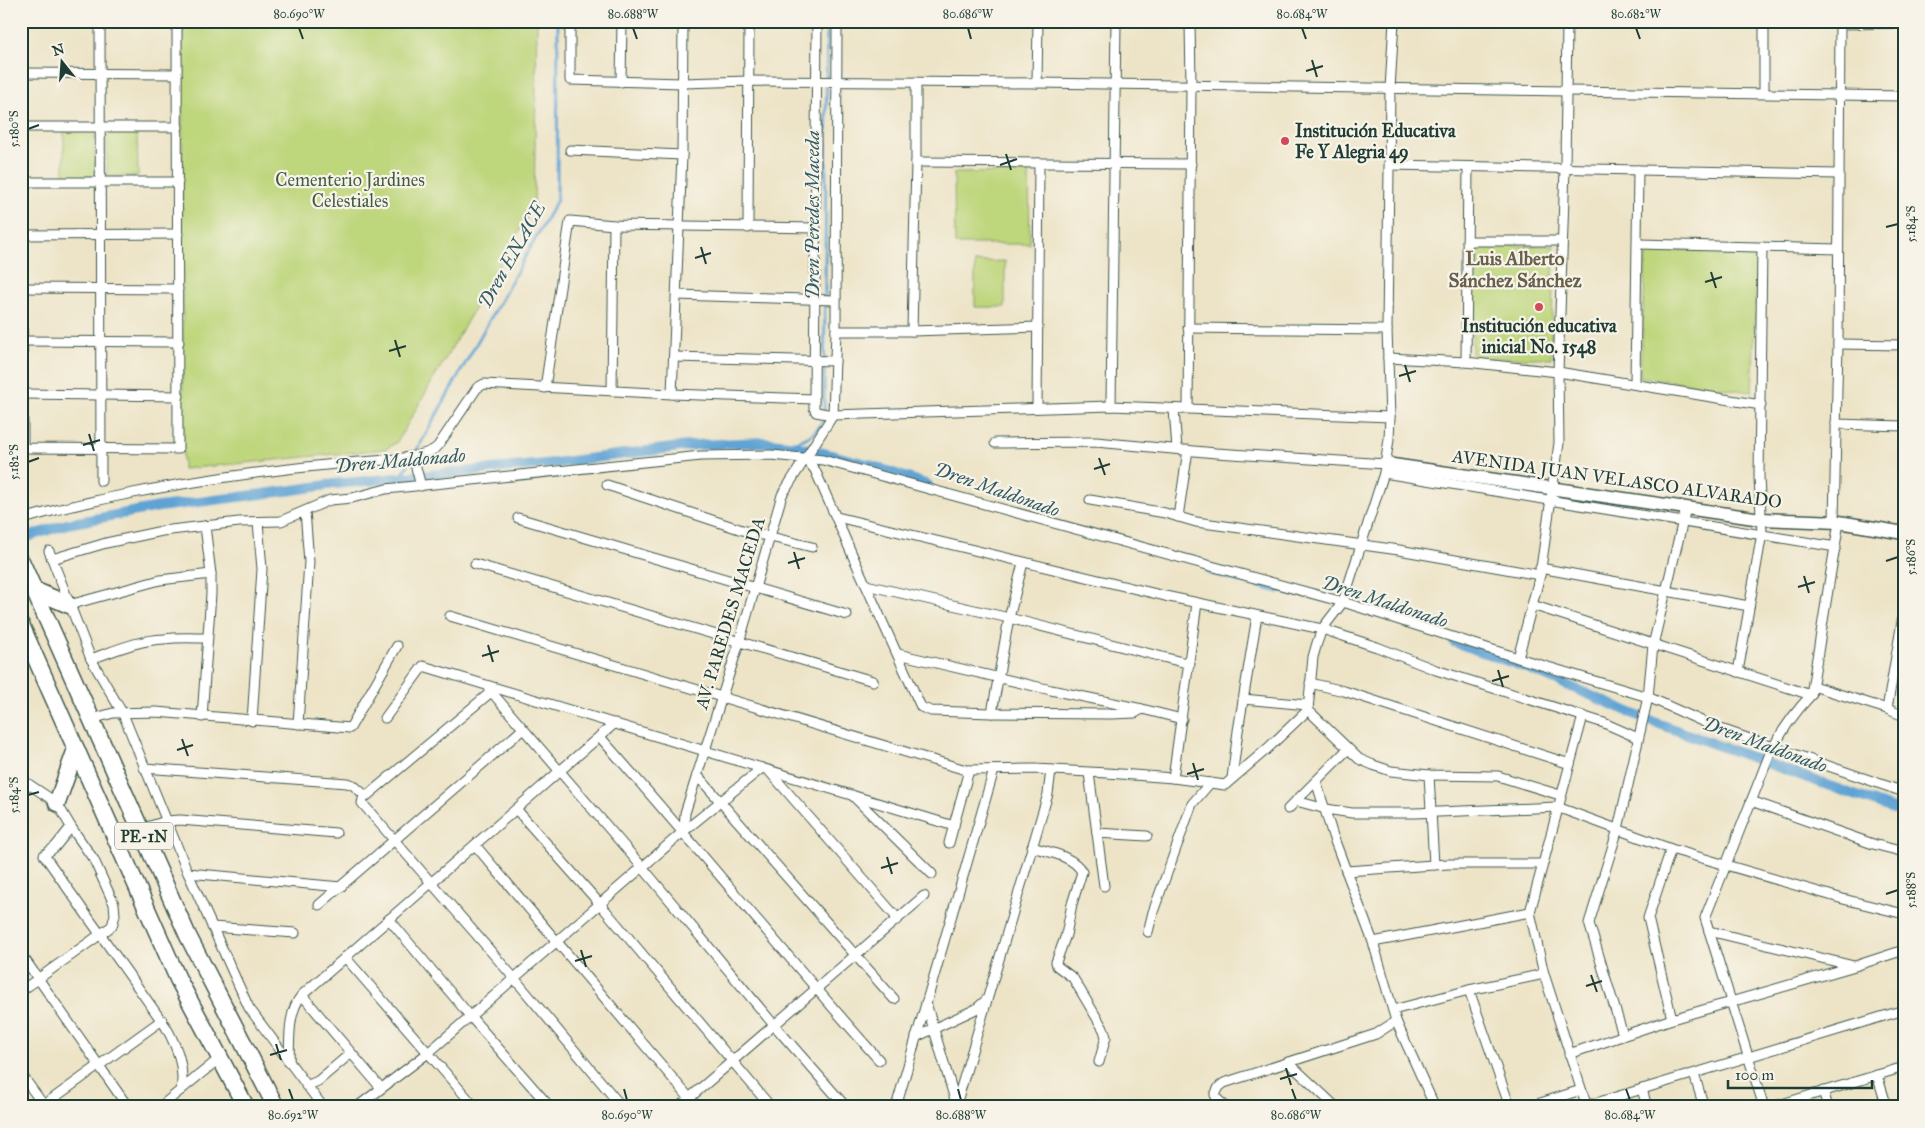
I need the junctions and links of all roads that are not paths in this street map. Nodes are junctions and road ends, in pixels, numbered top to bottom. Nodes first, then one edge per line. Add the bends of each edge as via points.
1 (100, 21) edge
2 (177, 21) edge
3 (570, 21) edge
4 (622, 21) edge
5 (683, 21) edge
6 (749, 21) edge
7 (817, 21) edge
8 (837, 21) edge
9 (1038, 21) edge
10 (1116, 21) edge
11 (1190, 21) edge
12 (1394, 21) edge
13 (1567, 21) edge
14 (1764, 21) edge
15 (1840, 22) edge
16 (1904, 23) edge
17 (21, 73) edge
18 (100, 74) junction
19 (177, 74) junction
20 (749, 81) junction
21 (621, 82) junction
22 (817, 82) junction
23 (836, 82) junction
24 (916, 82) junction
25 (682, 83) junction
26 (1037, 83) junction
27 (1115, 85) junction
28 (1191, 85) junction
29 (1390, 89) junction
30 (1566, 91) junction
31 (1764, 93) junction
32 (1838, 95) junction
33 (1904, 96) edge
34 (21, 106) edge
35 (21, 127) edge
36 (100, 127) junction
37 (178, 127) junction
38 (570, 150) dead end
39 (682, 155) junction
40 (916, 162) junction
41 (1039, 164) junction
42 (1114, 164) junction
43 (1191, 164) junction
44 (1390, 165) junction
45 (1468, 167) junction
46 (1565, 168) junction
47 (1638, 170) junction
48 (1839, 174) junction
49 (22, 182) edge
50 (100, 182) junction
51 (178, 182) junction
52 (614, 224) junction
53 (680, 226) junction
54 (748, 228) junction
55 (816, 228) junction
56 (178, 234) junction
57 (22, 235) edge
58 (100, 235) junction
59 (1467, 241) junction
60 (1562, 241) junction
61 (1639, 244) junction
62 (1762, 247) junction
63 (1838, 249) junction
64 (22, 288) edge
65 (100, 288) junction
66 (178, 289) junction
67 (677, 295) junction
68 (815, 300) junction
69 (835, 300) junction
70 (1038, 327) junction
71 (1188, 328) junction
72 (1387, 330) junction
73 (836, 331) junction
74 (912, 331) junction
75 (23, 341) junction
76 (100, 342) junction
77 (179, 342) junction
78 (1838, 344) junction
79 (1904, 346) edge
80 (674, 358) junction
81 (1388, 358) junction
82 (814, 360) junction
83 (835, 361) junction
84 (1466, 362) junction
85 (1558, 372) junction
86 (1636, 384) junction
87 (546, 388) junction
88 (612, 391) junction
89 (23, 394) junction
90 (672, 394) junction
91 (101, 395) junction
92 (179, 396) junction
93 (814, 399) junction
94 (1761, 405) junction
95 (1111, 406) junction
96 (1037, 408) junction
97 (1188, 408) junction
98 (1174, 409) junction
99 (833, 416) junction
100 (1390, 417) junction
101 (1836, 424) junction
102 (1904, 426) edge
103 (995, 443) dead end
104 (101, 449) junction
105 (1177, 450) junction
106 (1188, 450) junction
107 (403, 458) junction
108 (806, 458) junction
109 (1385, 469) junction
110 (101, 481) dead end
111 (607, 485) dead end
112 (421, 486) junction
113 (1553, 495) junction
114 (1090, 500) dead end
115 (1686, 508) junction
116 (305, 511) junction
117 (1178, 517) junction
118 (518, 518) dead end
119 (837, 518) junction
120 (1761, 519) junction
121 (21, 520) edge
122 (258, 522) junction
123 (1836, 522) junction
124 (1682, 523) junction
125 (206, 526) junction
126 (1762, 534) junction
127 (1904, 534) edge
128 (769, 536) junction
129 (1363, 545) junction
130 (812, 547) dead end
131 (1836, 547) junction
132 (21, 561) edge
133 (1023, 563) junction
134 (475, 564) dead end
135 (1540, 571) junction
136 (211, 574) junction
137 (866, 585) junction
138 (754, 589) junction
139 (34, 590) junction
140 (1666, 592) junction
141 (1344, 602) junction
142 (1198, 603) junction
143 (69, 606) junction
144 (1532, 606) junction
145 (1749, 606) junction
146 (1904, 610) edge
147 (847, 615) dead end
148 (450, 616) dead end
149 (1257, 616) junction
150 (1009, 618) junction
151 (21, 625) edge
152 (1322, 629) junction
153 (207, 638) junction
154 (739, 643) junction
155 (1653, 645) junction
156 (397, 646) dead end
157 (898, 654) junction
158 (1518, 658) junction
159 (91, 659) junction
160 (1190, 664) junction
161 (1738, 672) junction
162 (997, 677) junction
163 (874, 681) dead end
164 (1310, 682) junction
165 (489, 689) junction
166 (1812, 690) junction
167 (722, 696) junction
168 (1648, 697) junction
169 (1243, 699) junction
170 (1308, 707) junction
171 (1142, 709) junction
172 (1886, 709) junction
173 (992, 713) junction
174 (123, 714) junction
175 (1583, 716) junction
176 (1904, 716) edge
177 (202, 717) junction
178 (385, 718) dead end
179 (92, 719) junction
180 (1182, 719) junction
181 (252, 721) junction
182 (298, 724) junction
183 (615, 724) junction
184 (523, 729) junction
185 (600, 737) junction
186 (1638, 738) junction
187 (76, 749) junction
188 (1348, 749) junction
189 (706, 751) junction
190 (1771, 752) junction
191 (1570, 764) junction
192 (144, 768) junction
193 (765, 769) junction
194 (969, 770) junction
195 (994, 770) junction
196 (1051, 770) junction
197 (560, 771) junction
198 (1089, 773) junction
199 (697, 775) junction
200 (1429, 775) junction
201 (1173, 778) junction
202 (1232, 778) junction
203 (21, 779) edge
204 (1316, 781) junction
205 (1210, 783) junction
206 (1904, 792) edge
207 (851, 794) junction
208 (1560, 795) junction
209 (366, 796) junction
210 (1296, 801) junction
211 (721, 802) junction
212 (1751, 802) junction
213 (57, 803) junction
214 (1557, 806) junction
215 (516, 809) junction
216 (1288, 809) dead end
217 (1326, 809) junction
218 (1432, 812) junction
219 (166, 821) junction
220 (954, 826) junction
221 (70, 827) junction
222 (141, 829) junction
223 (1618, 829) junction
224 (684, 831) junction
225 (336, 833) dead end
226 (1097, 833) junction
227 (1147, 836) dead end
228 (394, 840) junction
229 (949, 843) dead end
230 (475, 845) junction
231 (1032, 848) junction
232 (1671, 849) junction
233 (1904, 852) edge
234 (1542, 864) junction
235 (1434, 865) junction
236 (1724, 865) junction
237 (643, 868) junction
238 (1346, 870) junction
239 (188, 873) junction
240 (932, 874) dead end
241 (431, 883) junction
242 (341, 886) junction
243 (1104, 886) dead end
244 (924, 896) dead end
245 (600, 904) junction
246 (319, 906) dead end
247 (1530, 912) junction
248 (1904, 914) edge
249 (390, 919) junction
250 (898, 919) junction
251 (212, 927) junction
252 (1709, 931) junction
253 (1148, 932) dead end
254 (295, 933) dead end
255 (101, 935) junction
256 (558, 941) junction
257 (1373, 942) junction
258 (1904, 950) edge
259 (21, 954) edge
260 (855, 955) junction
261 (345, 957) junction
262 (1855, 966) junction
263 (1544, 974) junction
264 (39, 978) junction
265 (514, 978) junction
266 (816, 989) junction
267 (1468, 990) junction
268 (21, 991) edge
269 (302, 995) junction
270 (988, 998) junction
271 (894, 999) dead end
272 (1731, 1002) junction
273 (926, 1003) junction
274 (1393, 1010) junction
275 (1904, 1010) edge
276 (470, 1016) junction
277 (1672, 1019) junction
278 (162, 1020) junction
279 (1396, 1021) junction
280 (774, 1025) junction
281 (934, 1029) junction
282 (1623, 1035) junction
283 (916, 1037) junction
284 (351, 1053) junction
285 (428, 1053) junction
286 (1569, 1054) junction
287 (220, 1058) junction
288 (1748, 1058) junction
289 (879, 1060) dead end
290 (732, 1061) junction
291 (1099, 1062) dead end
292 (1288, 1062) junction
293 (289, 1063) junction
294 (100, 1066) junction
295 (1904, 1066) edge
296 (21, 1074) edge
297 (1694, 1074) junction
298 (1877, 1075) junction
299 (306, 1086) junction
300 (381, 1088) junction
301 (181, 1090) junction
302 (1581, 1090) junction
303 (1642, 1090) junction
304 (1823, 1091) junction
305 (690, 1098) junction
306 (44, 1106) edge
307 (956, 1106) edge
308 (128, 1107) edge
309 (160, 1107) edge
310 (246, 1107) edge
311 (276, 1107) edge
312 (322, 1107) edge
313 (357, 1107) edge
314 (475, 1107) edge
315 (550, 1107) edge
316 (622, 1107) edge
317 (679, 1107) edge
318 (697, 1107) edge
319 (770, 1107) edge
320 (846, 1107) edge
321 (896, 1107) edge
322 (1226, 1107) edge
323 (1336, 1107) edge
324 (1435, 1107) edge
325 (1510, 1107) edge
326 (1528, 1107) edge
327 (1586, 1107) edge
328 (1647, 1107) edge
329 (1704, 1107) edge
330 (1764, 1107) edge
331 (1772, 1107) edge
332 (1828, 1107) edge
333 (1887, 1107) edge

1 - 18 street
2 - 19 street
3 - 21 street via 570,80
4 - 21 street
5 - 25 street
6 - 20 street
7 - 22 street
8 - 23 street
9 - 26 street
10 - 27 street
11 - 28 street
12 - 29 street
13 - 30 street
14 - 31 street
15 - 16 street
15 - 32 street
17 - 18 street
18 - 19 street
18 - 36 street
19 - 37 street
20 - 22 street
20 - 25 street
20 - 54 street
21 - 25 street
22 - 23 street
22 - 55 street
23 - 24 street
23 - 69 street
24 - 26 street
24 - 40 street
25 - 39 street
26 - 27 street
27 - 28 street
27 - 42 street
28 - 29 street
28 - 43 street
29 - 30 street
29 - 44 street
30 - 31 street
30 - 46 street
31 - 32 street
32 - 33 street
32 - 48 street
34 - 35 street
35 - 36 street
35 - 49 street
36 - 37 street
36 - 50 street
37 - 51 street
38 - 39 street
39 - 53 street
40 - 41 street
40 - 74 street
41 - 42 street
41 - 70 street
42 - 43 street
42 - 95 street
43 - 71 street
44 - 45 street
44 - 72 street
45 - 46 street
45 - 59 street
46 - 47 street
46 - 60 street
47 - 48 street
47 - 61 street
48 - 63 street
49 - 50 street
49 - 57 street
50 - 51 street
50 - 58 street
51 - 56 street
52 - 53 street
52 - 87 street via 570,221
52 - 88 street
53 - 54 street
53 - 67 street
54 - 55 street
55 - 68 street
56 - 58 street
56 - 66 street
57 - 58 street
57 - 64 street
58 - 65 street
59 - 60 street
59 - 84 street
60 - 85 street
61 - 62 street
61 - 86 street
62 - 63 street
62 - 94 street
63 - 78 street
64 - 65 street
64 - 75 street
65 - 66 street
65 - 76 street
66 - 77 street
67 - 68 street
67 - 80 street
68 - 69 street
68 - 82 street
69 - 73 street
70 - 74 street
70 - 96 street
71 - 72 street
71 - 97 street
72 - 81 street
73 - 74 street
73 - 83 street
75 - 76 street
75 - 89 street
76 - 77 street
76 - 91 street
77 - 92 street
78 - 79 street
78 - 101 street
80 - 82 street
80 - 90 street
81 - 84 street
81 - 100 street
82 - 83 street
82 - 93 street
83 - 99 street
84 - 85 street
85 - 86 street
85 - 113 street via 1559,443
86 - 94 street
87 - 88 street
87 - 107 street via 484,384 476,388 435,450
88 - 90 street
89 - 91 street
89 - 104 street via 23,448
90 - 93 street
91 - 92 street
91 - 104 street
92 - 104 street via 178,450
93 - 99 street via 816,412
94 - 120 street
95 - 96 street
95 - 98 street
96 - 99 street
97 - 98 street
97 - 100 street
98 - 105 street
99 - 108 street, AV. PAREDES MACEDA
100 - 109 street
101 - 102 street
101 - 123 street
103 - 105 street via 1096,442
104 - 110 street
105 - 106 street
106 - 109 street
106 - 117 street
107 - 112 street via 415,464
107 - 121 street via 234,476 140,491
108 - 112 street via 701,456
108 - 119 street
108 - 128 street, AV. PAREDES MACEDA via 782,495
108 - 141 street
109 - 113 street, AVENIDA JUAN VELASCO ALVARADO
109 - 129 street
111 - 128 street
112 - 116 street via 378,490 352,498 330,500
113 - 115 street, AVENIDA JUAN VELASCO ALVARADO
113 - 124 street
113 - 135 street
114 - 117 street
115 - 120 street, AVENIDA JUAN VELASCO ALVARADO
115 - 124 street
116 - 122 street via 281,521
116 - 182 street via 309,562
117 - 129 street
118 - 138 street
119 - 133 street
119 - 137 street
120 - 123 street, AVENIDA JUAN VELASCO ALVARADO
120 - 126 street
122 - 125 street
122 - 181 street via 262,569
123 - 127 street, AVENIDA JUAN VELASCO ALVARADO
123 - 131 street
124 - 126 street
124 - 140 street
125 - 136 street
125 - 143 street via 162,531 50,555
126 - 131 street
126 - 145 street
128 - 130 street
128 - 138 street, AV. PAREDES MACEDA
129 - 135 street
129 - 141 street
131 - 166 street
132 - 139 highway, PE-1N
133 - 142 street
133 - 150 street
134 - 154 street
135 - 140 street
135 - 144 street
136 - 143 street via 160,580
136 - 153 street
137 - 150 street
137 - 157 street
138 - 147 street
138 - 154 street, AV. PAREDES MACEDA
139 - 143 highway
139 - 179 highway, PE-1N
140 - 145 street
140 - 155 street
141 - 152 street
141 - 158 street
142 - 149 street
142 - 160 street
143 - 159 street
144 - 155 street
144 - 158 street
145 - 161 street
146 - 172 street
148 - 167 street
149 - 152 street
149 - 169 street
150 - 160 street
150 - 162 street
151 - 187 highway, PE-1N
152 - 164 street via 1313,657
152 - 175 street via 1436,670
153 - 159 street via 150,640
153 - 177 street
154 - 163 street
154 - 167 street, AV. PAREDES MACEDA
155 - 161 street
155 - 168 street
156 - 182 street via 350,728
157 - 162 street
157 - 173 street via 921,707 926,710
158 - 168 street
159 - 174 street
160 - 180 street
161 - 166 street
162 - 171 street
162 - 173 street
164 - 170 street
164 - 191 street
165 - 178 street via 423,666
165 - 183 street
165 - 184 street
165 - 209 street
166 - 172 street
166 - 190 street
167 - 189 street, AV. PAREDES MACEDA
167 - 194 street
168 - 186 street
168 - 190 street
169 - 170 street
169 - 202 street
170 - 188 street
170 - 202 street via 1267,749
171 - 173 street via 1134,713 1112,714
171 - 180 street
172 - 176 street
174 - 177 street via 156,712
174 - 179 street via 113,713
174 - 192 street
175 - 186 street
175 - 191 street
177 - 181 street
179 - 222 highway, PE-1N
180 - 201 street
181 - 182 street
183 - 185 street
183 - 189 street
184 - 197 street
184 - 228 street
185 - 197 street
185 - 224 street
186 - 223 street
187 - 213 highway
187 - 287 highway, PE-1N via 178,979
188 - 200 street via 1359,759 1391,771
188 - 204 street
189 - 193 street
189 - 199 street, AV. PAREDES MACEDA
190 - 206 street
190 - 212 street
191 - 208 street
192 - 209 street via 348,782
192 - 219 street
193 - 207 street
193 - 211 street
193 - 250 street
194 - 195 street
194 - 220 street
195 - 196 street
195 - 273 street
196 - 198 street
196 - 231 street via 1048,794
197 - 215 street
197 - 237 street
198 - 201 street
198 - 226 street
199 - 211 street
199 - 224 street, AV. PAREDES MACEDA via 685,813
200 - 208 street via 1498,776
200 - 218 street
201 - 205 street
202 - 205 street via 1225,785
203 - 213 street
204 - 210 street
204 - 217 street
205 - 253 street via 1192,804
207 - 220 street
207 - 240 street
208 - 214 street
209 - 228 street via 363,806
210 - 216 street
210 - 217 street
211 - 224 street
211 - 260 street
212 - 233 street
212 - 236 street
213 - 221 street
214 - 218 street
214 - 223 street
214 - 234 street
215 - 230 street
215 - 245 street
217 - 218 street via 1352,813
217 - 238 street
218 - 235 street
219 - 222 street
219 - 225 street via 192,820
219 - 239 street
220 - 229 street
221 - 255 street via 94,860 114,904 112,926
221 - 255 street via 55,847 44,855
222 - 311 highway, PE-1N via 188,936
223 - 232 street
223 - 282 street via 1589,923
224 - 237 street
224 - 266 street
226 - 227 street
226 - 243 street
228 - 241 street
228 - 242 street
230 - 241 street
230 - 256 street
231 - 270 street
231 - 291 street via 1073,861 1082,872 1056,962 1073,978 1104,1030 1106,1037
232 - 236 street
232 - 277 street via 1648,918
234 - 235 street
234 - 247 street
235 - 238 street
236 - 248 street
236 - 252 street via 1704,918
237 - 245 street
237 - 280 street
238 - 257 street
239 - 242 street
239 - 251 street
241 - 249 street
241 - 265 street
242 - 246 street
244 - 250 street
245 - 256 street
245 - 290 street
247 - 257 street
247 - 263 street
249 - 261 street
249 - 276 street
250 - 260 street
251 - 254 street
251 - 293 street via 249,1008
252 - 262 street
252 - 272 street
255 - 264 street
255 - 278 street
256 - 265 street
256 - 305 street
257 - 274 street
258 - 262 street
259 - 264 street
260 - 266 street
260 - 271 street
261 - 269 street
261 - 285 street
262 - 272 street
263 - 267 street
263 - 286 street
264 - 268 street
264 - 294 street
265 - 276 street
265 - 316 street
266 - 280 street
266 - 289 street
267 - 274 street
267 - 325 street
269 - 284 street
269 - 293 street via 294,1006
270 - 281 street via 976,1009
270 - 307 street
272 - 277 street
272 - 288 street
273 - 281 street
273 - 283 street
274 - 279 street
275 - 288 street
276 - 285 street
276 - 315 street
277 - 282 street
278 - 294 street
278 - 301 street via 172,1036 179,1058 183,1074
279 - 292 street via 1376,1034
279 - 324 street
280 - 290 street
280 - 320 street
281 - 283 street
281 - 307 street
282 - 286 street
283 - 321 street
284 - 299 street via 318,1081
284 - 300 street
285 - 300 street
285 - 314 street
286 - 302 street
287 - 301 street
287 - 310 highway, PE-1N
288 - 297 street
288 - 330 street
290 - 305 street
290 - 319 street
292 - 322 street via 1219,1087 1215,1096
292 - 323 street
293 - 299 street
294 - 306 street
294 - 308 street
295 - 298 street
296 - 306 street
297 - 303 street
297 - 329 street
298 - 304 street
298 - 333 street
299 - 312 street
300 - 313 street
301 - 309 street
302 - 326 street
302 - 327 street
303 - 327 street
303 - 328 street
304 - 331 street
304 - 332 street
305 - 317 street
305 - 318 street

